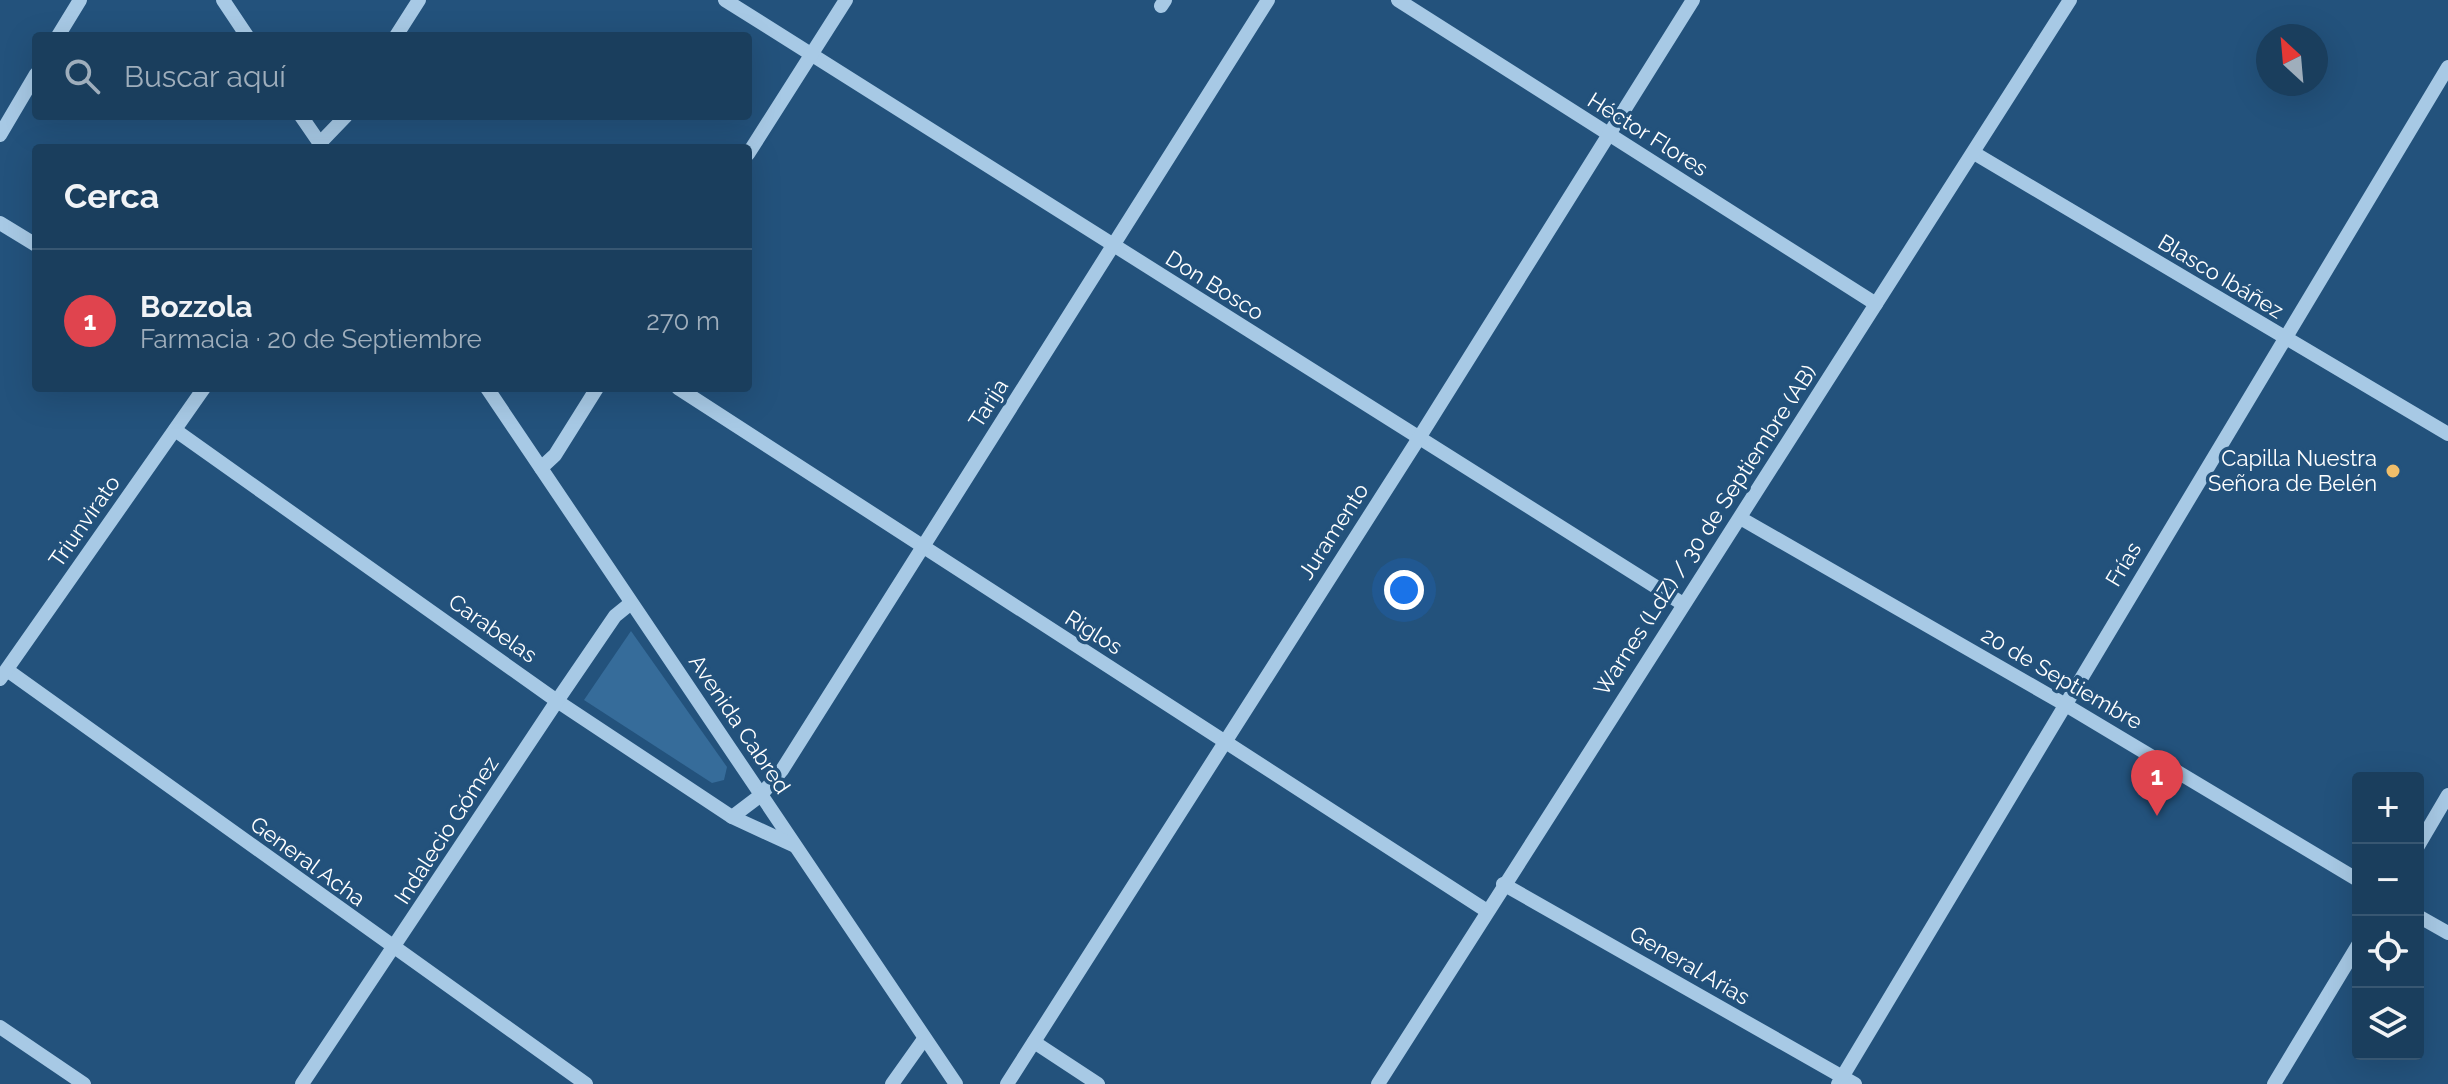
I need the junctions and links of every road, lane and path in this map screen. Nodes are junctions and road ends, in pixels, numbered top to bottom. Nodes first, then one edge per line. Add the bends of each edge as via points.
1 (80, 0) edge
2 (223, 0) edge
3 (419, 0) edge
4 (725, 0) edge
5 (846, 0) edge
6 (1268, 0) edge
7 (1398, 0) edge
8 (1693, 0) edge
9 (2070, 0) edge
10 (60, 32) edge
11 (244, 32) edge
12 (399, 32) edge
13 (812, 56) junction
14 (2448, 67) edge
15 (32, 81) edge
16 (304, 120) edge
17 (343, 120) edge
18 (0, 135) edge
19 (1608, 135) junction
20 (320, 144) edge
21 (322, 144) edge
22 (752, 148) edge
23 (1974, 153) junction
24 (0, 223) edge
25 (32, 243) edge
26 (1114, 247) junction
27 (1876, 304) junction
28 (2284, 339) junction
29 (201, 392) edge
30 (490, 392) edge
31 (594, 392) edge
32 (684, 392) edge
33 (175, 430) junction
34 (2448, 434) edge
35 (1419, 438) junction
36 (541, 468) junction
37 (1742, 519) junction
38 (921, 548) junction
39 (631, 603) junction
40 (1683, 604) junction
41 (3, 675) edge
42 (557, 701) junction
43 (2064, 704) junction
44 (1225, 741) junction
45 (761, 795) junction
46 (2448, 795) edge
47 (732, 817) junction
48 (2419, 844) edge
49 (795, 846) junction
50 (2352, 876) edge
51 (1503, 884) junction
52 (1487, 911) junction
53 (2424, 919) edge
54 (2448, 933) edge
55 (393, 949) junction
56 (2352, 955) edge
57 (0, 1027) edge
58 (924, 1039) junction
59 (1034, 1042) junction
60 (1845, 1082) edge
61 (84, 1084) edge
62 (302, 1084) edge
63 (586, 1084) edge
64 (892, 1084) edge
65 (956, 1084) edge
66 (1007, 1084) edge
67 (1098, 1084) edge
68 (1378, 1084) edge
69 (2274, 1084) edge

1 - 10 street
2 - 11 street
3 - 12 street
4 - 13 street, Don Bosco
5 - 13 street
6 - 26 street, Tarija
7 - 19 street, Héctor Flores
8 - 19 street, Juramento
9 - 23 street, Warnes (LdZ) / 30 de Septiembre (AB)
13 - 22 street
13 - 26 street, Don Bosco
14 - 28 street, Frías
15 - 18 street
16 - 20 street
17 - 21 street
19 - 27 street, Héctor Flores
19 - 35 street, Juramento
23 - 27 street, Warnes (LdZ) / 30 de Septiembre (AB)
23 - 28 street, Blasco Ibáñez
24 - 25 street
26 - 35 street, Don Bosco
26 - 38 street, Tarija
27 - 37 street, Warnes (LdZ) / 30 de Septiembre (AB)
28 - 34 street, Blasco Ibáñez
28 - 43 street, Frías
29 - 33 street, Triunvirato
30 - 36 street, Avenida Cabred
31 - 36 street
32 - 38 street, Riglos
33 - 41 street, Triunvirato
33 - 42 street, Carabelas
35 - 40 street, Don Bosco
35 - 44 street, Juramento
36 - 39 street, Avenida Cabred
37 - 40 street, Warnes (LdZ) / 30 de Septiembre (AB)
37 - 43 street, 20 de Septiembre
38 - 44 street, Riglos
38 - 45 street, Tarija via 782,770
39 - 42 street, Indalecio Gómez via 615,616
39 - 45 street, Avenida Cabred
40 - 51 street, Warnes (LdZ) / 30 de Septiembre (AB)
41 - 55 street, General Acha
42 - 47 street, Carabelas
42 - 55 street, Indalecio Gómez
43 - 50 street, 20 de Septiembre
43 - 60 street, Frías
44 - 52 street, Riglos
44 - 59 street, Juramento
45 - 47 street, Tarija
45 - 49 street, Avenida Cabred
46 - 48 street
47 - 49 street, Carabelas
49 - 58 street, Avenida Cabred
51 - 52 street, Warnes (LdZ) / 30 de Septiembre (AB)
51 - 60 street, General Arias
52 - 68 street, Warnes (LdZ) / 30 de Septiembre (AB)
53 - 54 street
55 - 62 street, Indalecio Gómez
55 - 63 street, General Acha
56 - 69 street
57 - 61 street
58 - 64 street
58 - 65 street, Avenida Cabred
59 - 66 street, Juramento
59 - 67 street

